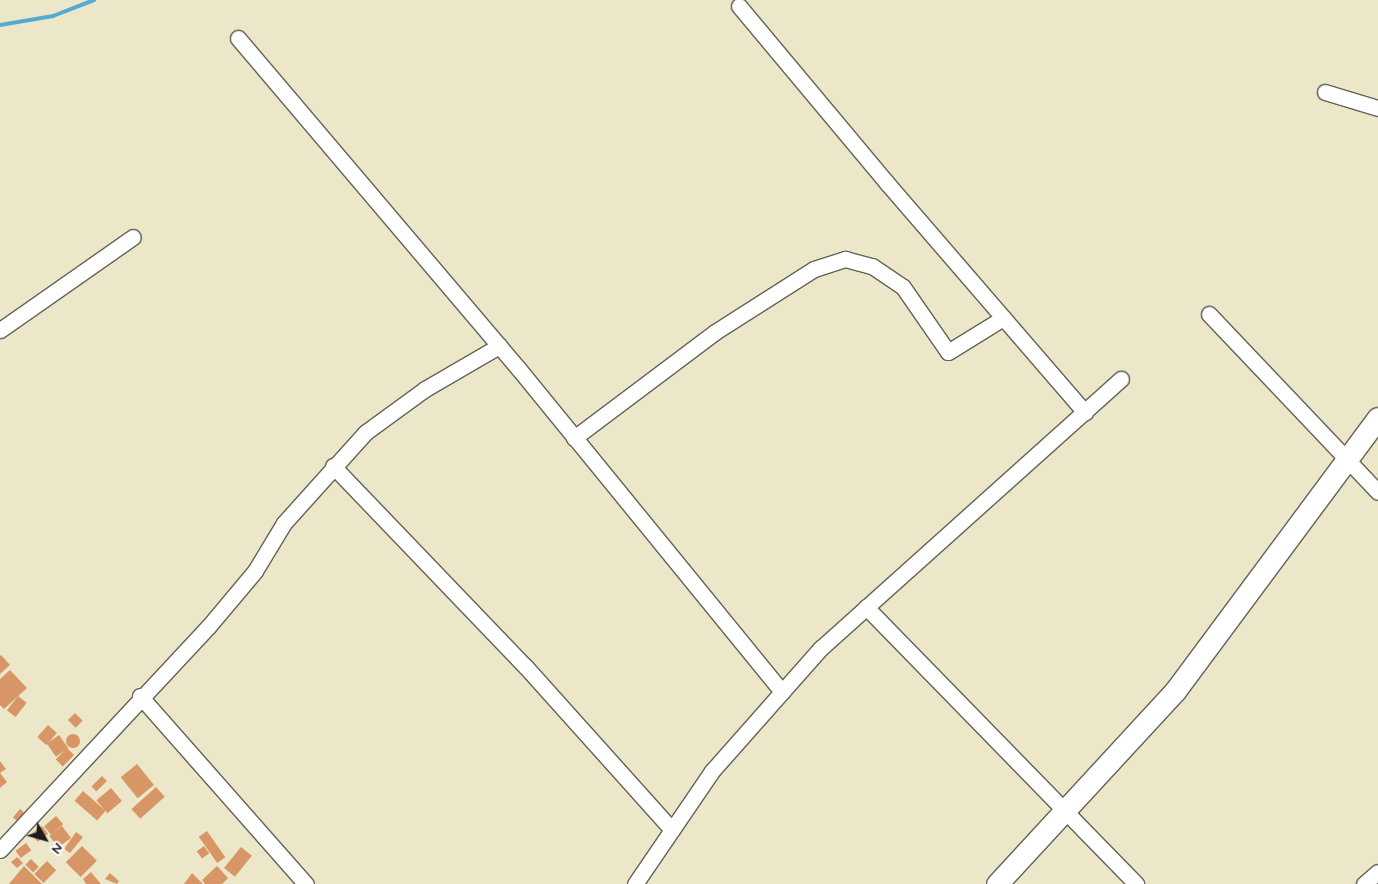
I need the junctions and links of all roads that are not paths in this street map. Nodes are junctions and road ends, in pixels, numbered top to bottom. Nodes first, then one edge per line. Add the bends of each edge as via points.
1 (739, 6) dead end
2 (238, 38) dead end
3 (1325, 92) dead end
4 (1378, 108) edge
5 (133, 237) dead end
6 (1209, 314) dead end
7 (1003, 318) junction
8 (0, 330) edge
9 (499, 346) junction
10 (1121, 379) dead end
11 (1085, 412) junction
12 (1378, 418) edge
13 (574, 438) junction
14 (1347, 458) junction
15 (333, 466) junction
16 (1378, 492) edge
17 (866, 607) junction
18 (782, 692) junction
19 (140, 696) junction
20 (1066, 812) junction
21 (672, 830) junction
22 (0, 850) edge
23 (1378, 872) edge
24 (306, 884) edge
25 (635, 884) edge
26 (997, 884) edge
27 (1136, 884) edge
28 (1364, 884) edge

1 - 7 street
2 - 9 street
3 - 4 street
5 - 8 street
6 - 14 street
7 - 11 street
7 - 13 street via 948,352 903,287 872,266 845,259 814,269 715,332
9 - 13 street
9 - 15 street via 417,394 366,432
10 - 11 street
11 - 17 street
12 - 14 street
13 - 18 street
14 - 16 street
14 - 20 street via 1175,691
15 - 19 street via 284,523 255,571 208,627
15 - 21 street via 518,659
17 - 18 street via 821,648
17 - 20 street
18 - 21 street via 712,771
19 - 22 street
19 - 24 street
20 - 26 street
20 - 27 street
21 - 25 street
23 - 28 street

